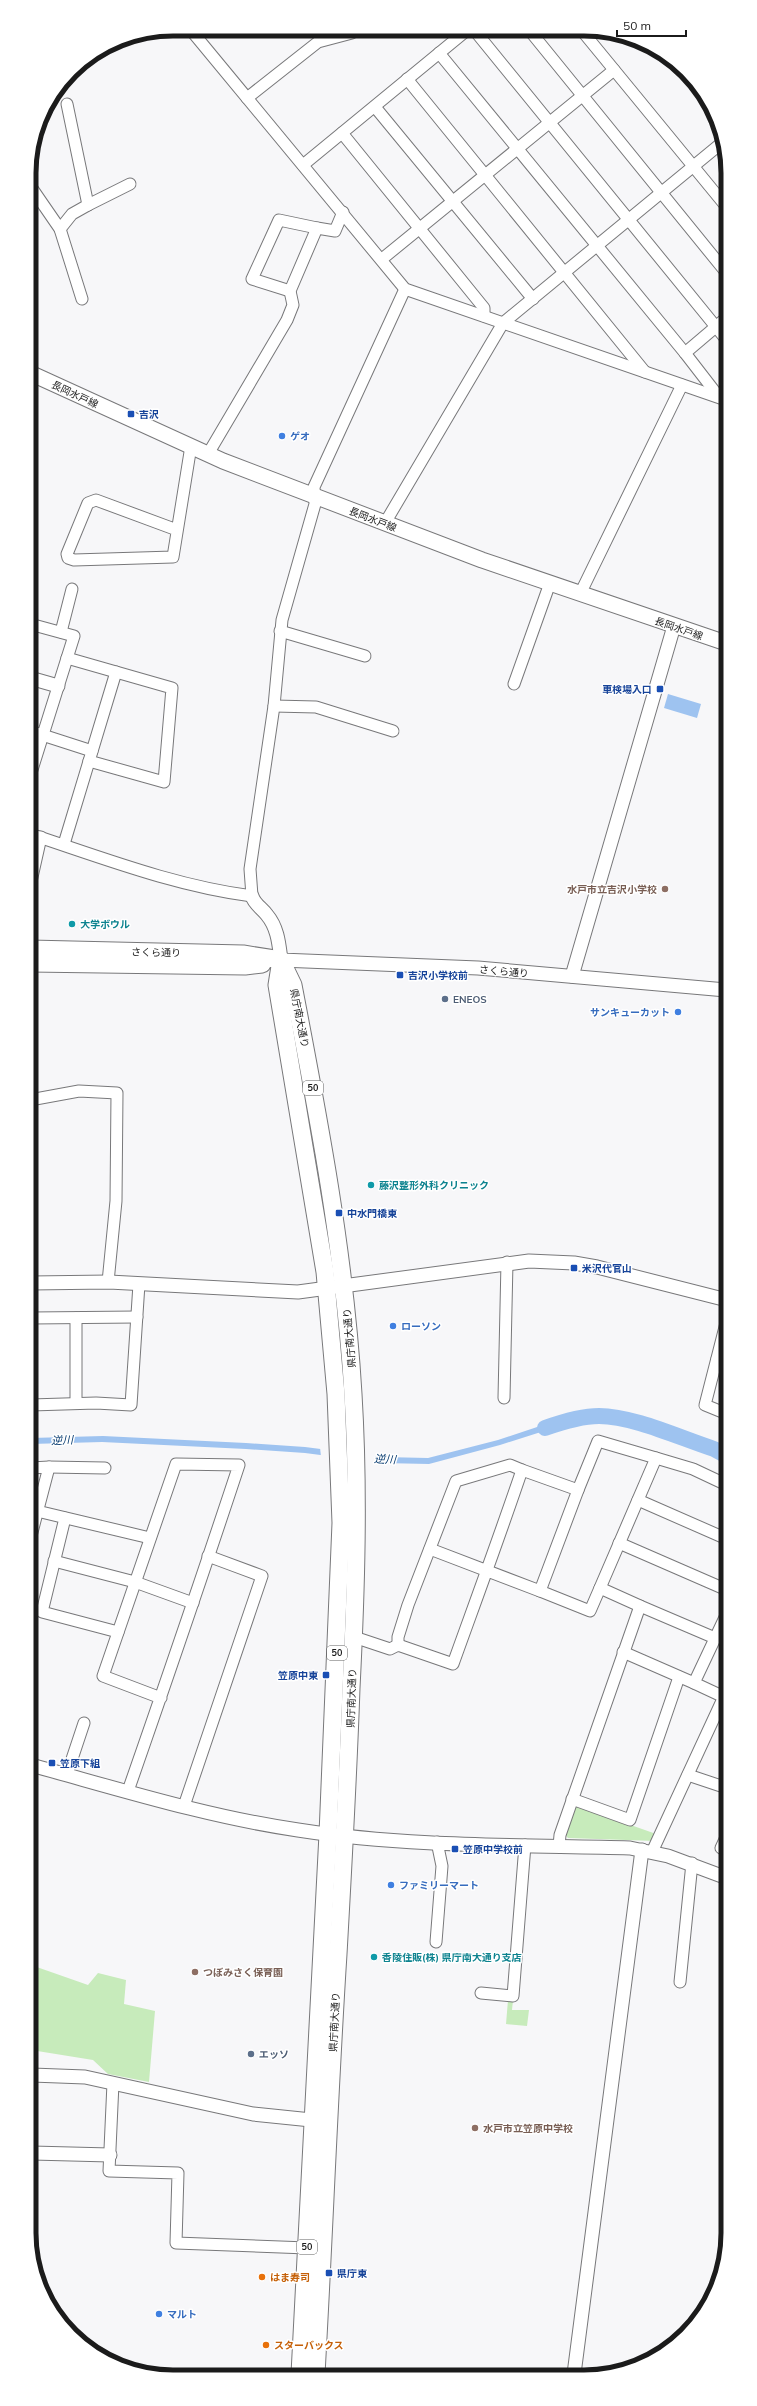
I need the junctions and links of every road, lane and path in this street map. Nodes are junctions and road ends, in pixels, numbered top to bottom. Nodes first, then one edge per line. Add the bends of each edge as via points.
1 (196, 36) edge
2 (341, 36) edge
3 (460, 36) edge
4 (479, 36) edge
5 (534, 36) edge
6 (586, 36) edge
7 (439, 53) junction
8 (614, 70) junction
9 (407, 79) junction
10 (582, 96) junction
11 (247, 98) junction
12 (67, 104) dead end
13 (375, 107) junction
14 (550, 122) junction
15 (342, 133) junction
16 (718, 146) edge
17 (517, 149) junction
18 (303, 165) junction
19 (693, 166) junction
20 (485, 175) junction
21 (130, 184) dead end
22 (662, 192) junction
23 (36, 194) edge
24 (721, 200) edge
25 (453, 201) junction
26 (88, 205) junction
27 (343, 212) junction
28 (630, 219) junction
29 (317, 228) junction
30 (420, 228) junction
31 (60, 229) junction
32 (598, 245) junction
33 (382, 259) junction
34 (721, 266) edge
35 (565, 273) junction
36 (405, 289) junction
37 (290, 291) junction
38 (82, 299) dead end
39 (533, 299) junction
40 (484, 316) junction
41 (503, 323) junction
42 (721, 323) edge
43 (716, 327) junction
44 (721, 332) edge
45 (684, 353) junction
46 (645, 372) junction
47 (36, 376) edge
48 (682, 385) junction
49 (721, 398) edge
50 (721, 399) edge
51 (191, 446) junction
52 (208, 454) junction
53 (314, 496) junction
54 (386, 523) junction
55 (176, 530) junction
56 (550, 583) junction
57 (72, 589) dead end
58 (580, 594) junction
59 (36, 626) edge
60 (674, 626) junction
61 (280, 631) junction
62 (61, 632) junction
63 (721, 642) edge
64 (365, 656) dead end
65 (67, 658) junction
66 (116, 672) junction
67 (36, 680) edge
68 (514, 684) dead end
69 (58, 686) junction
70 (274, 706) junction
71 (393, 731) dead end
72 (36, 733) edge
73 (43, 735) junction
74 (91, 756) junction
75 (36, 757) edge
76 (36, 836) edge
77 (41, 837) junction
78 (64, 844) junction
79 (36, 859) edge
80 (252, 896) junction
81 (36, 949) edge
82 (282, 960) junction
83 (36, 963) edge
84 (572, 976) junction
85 (721, 990) edge
86 (36, 1099) edge
87 (507, 1262) junction
88 (108, 1282) junction
89 (36, 1283) edge
90 (139, 1284) junction
91 (344, 1287) junction
92 (327, 1289) junction
93 (721, 1298) edge
94 (137, 1317) junction
95 (36, 1318) edge
96 (76, 1318) junction
97 (721, 1363) edge
98 (504, 1398) dead end
99 (76, 1403) junction
100 (36, 1405) edge
101 (721, 1412) edge
102 (656, 1458) junction
103 (49, 1467) junction
104 (36, 1468) edge
105 (105, 1468) dead end
106 (522, 1470) junction
107 (721, 1483) edge
108 (578, 1490) junction
109 (638, 1500) junction
110 (38, 1511) junction
111 (36, 1518) edge
112 (65, 1518) junction
113 (721, 1536) edge
114 (150, 1538) junction
115 (619, 1543) junction
116 (430, 1550) junction
117 (208, 1556) junction
118 (54, 1561) junction
119 (487, 1570) junction
120 (135, 1582) junction
121 (721, 1587) edge
122 (600, 1588) junction
123 (540, 1591) junction
124 (193, 1603) junction
125 (640, 1606) junction
126 (721, 1626) edge
127 (118, 1632) junction
128 (354, 1637) junction
129 (715, 1638) junction
130 (398, 1645) junction
131 (623, 1652) junction
132 (679, 1677) junction
133 (694, 1683) junction
134 (721, 1691) edge
135 (161, 1698) junction
136 (721, 1703) edge
137 (84, 1723) dead end
138 (36, 1766) edge
139 (67, 1774) junction
140 (688, 1775) junction
141 (721, 1786) edge
142 (128, 1791) junction
143 (572, 1799) junction
144 (184, 1806) junction
145 (328, 1834) junction
146 (345, 1836) junction
147 (437, 1842) junction
148 (526, 1845) junction
149 (559, 1846) junction
150 (647, 1851) junction
151 (692, 1863) junction
152 (721, 1875) edge
153 (436, 1942) dead end
154 (680, 1982) dead end
155 (481, 1993) dead end
156 (36, 2075) edge
157 (113, 2083) junction
158 (320, 2121) junction
159 (36, 2153) edge
160 (110, 2155) junction
161 (307, 2248) junction
162 (300, 2370) edge
163 (316, 2370) edge
164 (575, 2370) edge

1 - 11 street
2 - 11 street via 318,42
3 - 7 street
4 - 14 street
5 - 10 street
6 - 8 street
7 - 9 street
7 - 17 street
8 - 10 street
8 - 19 street
9 - 13 street
9 - 20 street
10 - 14 street
10 - 22 street
11 - 18 street
12 - 26 street
13 - 15 street
13 - 25 street
14 - 17 street
14 - 28 street
15 - 18 street
15 - 30 street
16 - 19 street
17 - 20 street
17 - 32 street
18 - 27 street
19 - 22 street
19 - 24 street
20 - 25 street
20 - 35 street
21 - 26 street
22 - 28 street
22 - 34 street
23 - 31 street
25 - 30 street
25 - 39 street
26 - 31 street via 72,214
27 - 29 street via 335,231
27 - 33 street
28 - 32 street
28 - 43 street
29 - 37 street
29 - 37 street via 279,220 252,280
30 - 33 street
30 - 40 street via 484,308
31 - 38 street
32 - 35 street
32 - 45 street
33 - 36 street
35 - 39 street
35 - 46 street
36 - 40 street
36 - 53 street via 314,487
37 - 52 street via 293,305 287,320
39 - 41 street
40 - 41 street
41 - 46 street
41 - 54 street
42 - 43 street
43 - 44 street
43 - 45 street
45 - 49 street
46 - 48 street
47 - 51 main road, 長岡水戸線
48 - 50 street
48 - 58 street
51 - 52 main road, 長岡水戸線
51 - 55 street
52 - 53 main road, 長岡水戸線
53 - 54 main road, 長岡水戸線
53 - 61 street
54 - 56 main road, 長岡水戸線
55 - 55 street via 173,556 74,560 68,558 67,554 88,503 96,500
56 - 58 main road, 長岡水戸線
56 - 68 street
57 - 62 street
58 - 60 main road, 長岡水戸線
59 - 62 street
60 - 63 main road, 長岡水戸線
60 - 84 street
61 - 64 street
61 - 70 street
62 - 65 street via 74,636
65 - 66 street
65 - 69 street
66 - 74 street
66 - 74 street via 172,688 164,782
67 - 69 street
69 - 73 street
70 - 71 street via 316,707
70 - 80 street via 250,869
72 - 73 street
73 - 74 street
73 - 75 street
74 - 78 street
76 - 77 street
77 - 78 street
77 - 79 street
78 - 80 street via 164,878 219,892
80 - 82 street via 255,904 272,923 278,937
81 - 82 main road, さくら通り via 243,954
82 - 83 main road, さくら通り via 245,966
82 - 84 street, さくら通り via 425,965
82 - 91 main road, 県庁南大通り / 50 via 293,985 330,1184
82 - 92 main road, 県庁南大通り / 50 via 277,985
84 - 85 street, さくら通り
86 - 88 street via 78,1091 117,1094 116,1201
87 - 91 street
87 - 93 street via 554,1262 597,1267
87 - 98 street
88 - 89 street
88 - 90 street
90 - 92 street via 276,1292
90 - 94 street
91 - 92 street
91 - 128 main road, 県庁南大通り / 50 via 356,1472
92 - 145 main road, 県庁南大通り / 50 via 338,1441 340,1565
94 - 96 street
94 - 99 street via 131,1405
95 - 96 street
96 - 99 street
97 - 101 street via 705,1405
99 - 100 street
102 - 107 street via 693,1468
102 - 108 street via 598,1441
102 - 109 street
103 - 104 street
103 - 105 street
103 - 110 street
106 - 108 street
106 - 116 street via 510,1465 456,1481
106 - 119 street
108 - 123 street
109 - 113 street
109 - 115 street
110 - 111 street
110 - 112 street
112 - 114 street
112 - 118 street
114 - 117 street via 176,1464 239,1465
114 - 120 street
115 - 121 street
115 - 122 street
116 - 119 street
116 - 130 street via 408,1605
117 - 124 street
117 - 144 street via 262,1576
118 - 120 street
118 - 127 street via 42,1612
119 - 123 street
119 - 130 street via 453,1664
120 - 124 street
120 - 127 street
122 - 123 street via 590,1611
122 - 125 street
124 - 135 street
125 - 129 street
125 - 131 street
126 - 129 street
127 - 135 street via 103,1676
128 - 130 street via 390,1649
128 - 146 main road, 県庁南大通り / 50
129 - 133 street
131 - 132 street
131 - 143 street
132 - 133 street
132 - 143 street via 630,1820
133 - 134 street
135 - 142 street
136 - 140 street
137 - 139 street
138 - 139 street
139 - 142 street
140 - 141 street
140 - 150 street
142 - 144 street
143 - 149 street
144 - 145 street via 258,1824
145 - 146 street
145 - 158 main road, 県庁南大通り / 50
146 - 147 street
146 - 158 main road, 県庁南大通り / 50
147 - 148 street
147 - 153 street via 442,1866
148 - 149 street
148 - 155 street via 513,1996
149 - 150 street
150 - 151 street
150 - 164 street
151 - 152 street
151 - 154 street
156 - 157 street via 85,2077
157 - 158 street via 253,2114
157 - 160 street
158 - 161 main road, 県庁南大通り / 50
158 - 163 main road, 県庁南大通り / 50
159 - 160 street
160 - 161 street via 109,2171 178,2173 176,2243
161 - 162 main road, 県庁南大通り / 50

